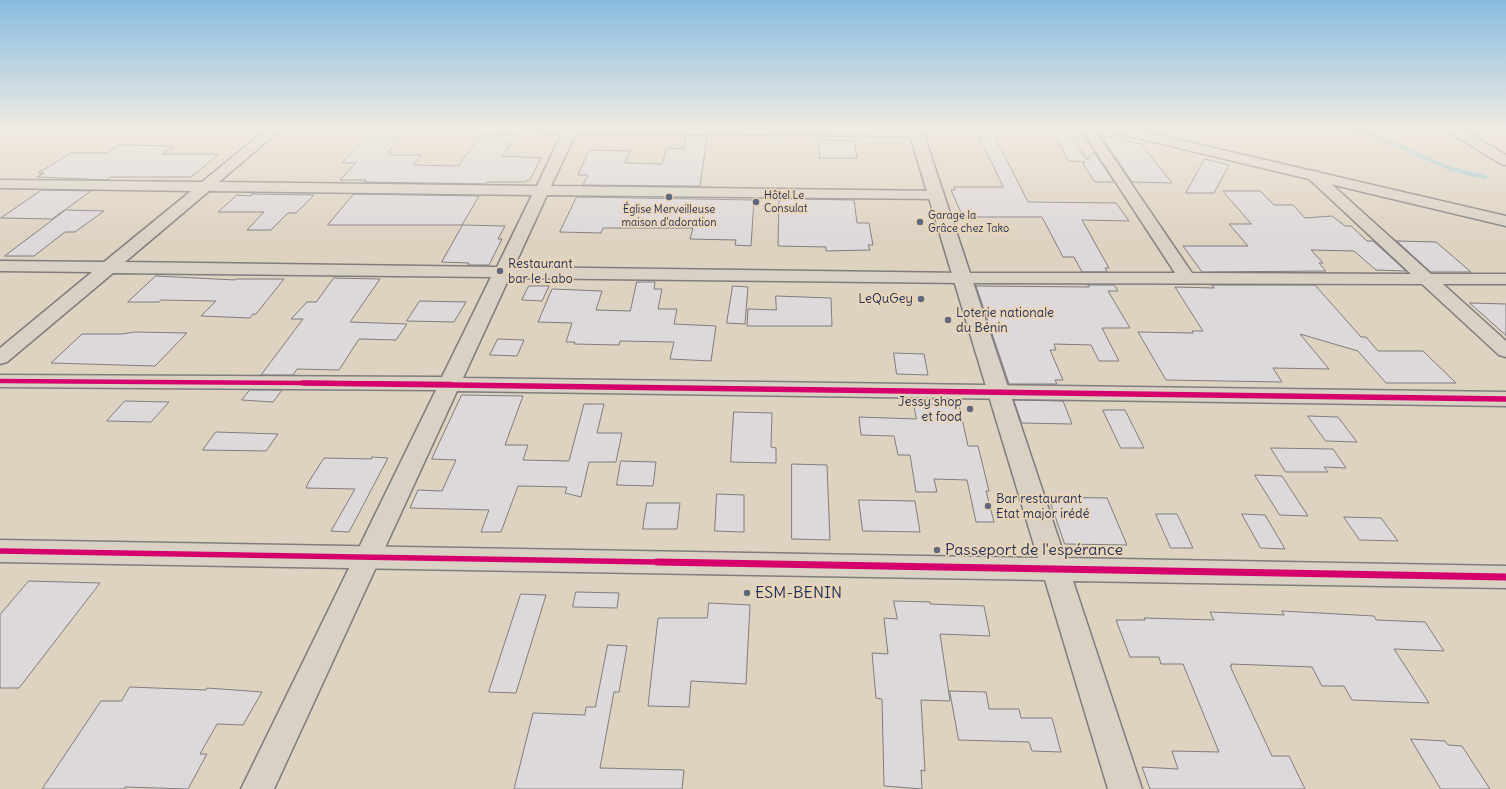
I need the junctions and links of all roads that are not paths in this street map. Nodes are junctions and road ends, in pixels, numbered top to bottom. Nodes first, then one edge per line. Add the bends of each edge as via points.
1 (230, 166) edge
2 (553, 166) edge
3 (927, 166) edge
4 (1112, 166) edge
5 (1274, 166) edge
6 (1313, 175) junction
7 (0, 184) edge
8 (206, 186) junction
9 (542, 189) junction
10 (936, 195) junction
11 (1506, 221) edge
12 (0, 266) edge
13 (109, 267) junction
14 (503, 272) junction
15 (963, 278) junction
16 (1187, 278) junction
17 (1426, 279) junction
18 (1506, 279) edge
19 (1506, 351) edge
20 (0, 358) edge
21 (0, 381) edge
22 (450, 384) junction
23 (999, 392) junction
24 (1506, 399) edge
25 (0, 551) edge
26 (368, 557) junction
27 (1056, 569) junction
28 (1506, 577) edge
29 (257, 789) edge
30 (1125, 789) edge

1 - 8 street
2 - 9 street
3 - 10 street
4 - 16 street
5 - 6 street
6 - 11 street
6 - 17 street
7 - 8 street
8 - 9 street
8 - 13 street
9 - 10 street
9 - 14 street
10 - 15 street
12 - 13 street
13 - 14 street
13 - 20 street
14 - 15 street
14 - 22 street
15 - 16 street
15 - 23 street
16 - 17 street
17 - 18 street
17 - 19 street
21 - 22 street
22 - 23 street
22 - 26 street
23 - 24 street
23 - 27 street
25 - 26 street
26 - 27 street
26 - 29 street
27 - 28 street
27 - 30 street

